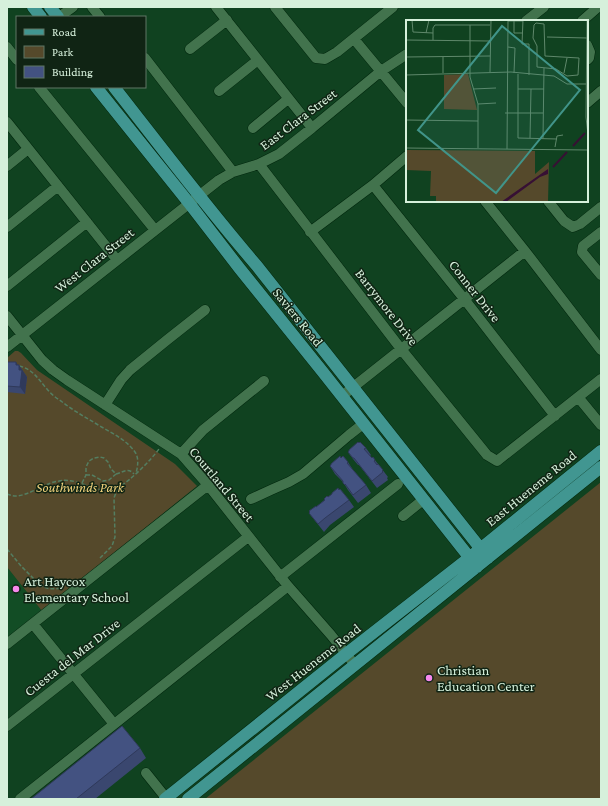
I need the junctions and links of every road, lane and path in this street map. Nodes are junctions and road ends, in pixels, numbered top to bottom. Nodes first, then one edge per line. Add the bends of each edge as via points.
1 (33, 7) edge
2 (50, 7) edge
3 (73, 7) edge
4 (92, 7) edge
5 (216, 7) edge
6 (275, 7) edge
7 (393, 7) edge
8 (544, 7) edge
9 (598, 7) edge
10 (40, 16) edge
11 (58, 16) edge
12 (60, 16) edge
13 (99, 16) edge
14 (227, 20) junction
15 (527, 20) edge
16 (583, 20) edge
17 (354, 39) junction
18 (7, 47) edge
19 (588, 47) edge
20 (190, 49) dead end
21 (406, 55) edge
22 (16, 59) edge
23 (146, 59) edge
24 (588, 59) edge
25 (258, 60) junction
26 (381, 72) junction
27 (40, 88) edge
28 (97, 88) edge
29 (115, 88) edge
30 (219, 91) dead end
31 (601, 92) edge
32 (288, 99) junction
33 (406, 102) edge
34 (588, 102) edge
35 (7, 122) edge
36 (253, 128) dead end
37 (312, 128) junction
38 (28, 149) junction
39 (406, 157) edge
40 (259, 164) junction
41 (7, 166) edge
42 (233, 172) junction
43 (373, 185) junction
44 (58, 186) junction
45 (194, 199) junction
46 (486, 202) edge
47 (549, 202) edge
48 (601, 207) edge
49 (87, 222) junction
50 (7, 227) edge
51 (155, 230) junction
52 (310, 232) junction
53 (601, 232) edge
54 (525, 251) junction
55 (117, 260) junction
56 (601, 275) edge
57 (7, 286) edge
58 (465, 300) junction
59 (205, 310) dead end
60 (7, 316) edge
61 (22, 335) junction
62 (7, 347) edge
63 (401, 349) junction
64 (601, 350) edge
65 (14, 366) edge
66 (601, 379) edge
67 (264, 381) dead end
68 (352, 388) junction
69 (342, 396) junction
70 (578, 397) junction
71 (105, 405) junction
72 (555, 416) junction
73 (363, 424) junction
74 (601, 425) edge
75 (164, 444) junction
76 (601, 451) edge
77 (181, 454) junction
78 (601, 467) edge
79 (116, 474) junction
80 (135, 474) junction
81 (86, 475) junction
82 (82, 483) junction
83 (398, 484) dead end
84 (208, 485) junction
85 (118, 487) junction
86 (7, 494) edge
87 (251, 500) dead end
88 (423, 500) junction
89 (403, 516) dead end
90 (248, 537) junction
91 (7, 549) edge
92 (484, 554) junction
93 (96, 562) dead end
94 (473, 563) junction
95 (280, 577) junction
96 (288, 586) junction
97 (67, 587) dead end
98 (33, 624) junction
99 (7, 644) edge
100 (346, 654) junction
101 (355, 665) junction
102 (73, 674) junction
103 (114, 724) junction
104 (7, 726) edge
105 (146, 773) dead end
106 (165, 798) edge
107 (20, 799) edge
108 (188, 799) edge

1 - 10 main road
2 - 11 main road
3 - 12 street
4 - 13 street
5 - 14 street
6 - 17 street via 316,58 325,60
7 - 17 street
8 - 15 street
9 - 16 street
14 - 20 street
14 - 25 street
17 - 26 street
18 - 22 street
19 - 24 street
21 - 26 street, East Clara Street
23 - 42 street
25 - 30 street
25 - 32 street
26 - 33 street
26 - 37 street, East Clara Street
27 - 51 street
28 - 45 main road, Saviers Road
29 - 45 main road, Saviers Road
31 - 34 street
32 - 36 street
32 - 37 street
35 - 38 street
37 - 40 street, East Clara Street via 279,154
38 - 41 street
38 - 44 street
39 - 43 street
40 - 42 street, East Clara Street
40 - 52 street, Barrymore Drive
42 - 45 street, East Clara Street
43 - 52 street
43 - 58 street, Conner Drive
44 - 49 street
44 - 50 street
45 - 51 street, West Clara Street
45 - 68 main road, Saviers Road via 257,266
45 - 69 main road, Saviers Road via 240,269
46 - 54 street
47 - 48 street via 564,221 573,227
49 - 55 street
49 - 57 street
51 - 55 street, West Clara Street
52 - 63 street, Barrymore Drive
53 - 56 street via 583,246 582,252
54 - 58 street
54 - 64 street
55 - 61 street, West Clara Street
58 - 63 street
58 - 72 street, Conner Drive
59 - 71 street via 130,370
60 - 61 street, Courtland Street
61 - 62 street, West Clara Street
61 - 71 street, Courtland Street via 53,370
63 - 68 street
63 - 72 street, Barrymore Drive via 487,455 497,461
65 - 80 path via 28,369 62,402 125,442 138,458
66 - 70 street
67 - 77 street via 203,430
68 - 69 street
68 - 92 main road, Saviers Road
69 - 73 main road, Saviers Road
70 - 72 street
70 - 74 street
71 - 75 street, Courtland Street
73 - 87 street via 302,474
73 - 88 main road, Saviers Road
75 - 77 street, Courtland Street
75 - 80 path
76 - 92 main road, East Hueneme Road
77 - 84 street, Courtland Street
78 - 92 main road, East Hueneme Road
79 - 80 path via 128,470
79 - 81 path via 103,481
79 - 81 path via 106,460 100,457 89,462
80 - 85 path
81 - 82 path
82 - 85 path via 98,490
82 - 86 path via 60,481 23,494
83 - 95 street
84 - 90 street, Courtland Street
84 - 98 street
85 - 93 path via 114,498 116,537 112,546
88 - 89 street
88 - 94 main road, Saviers Road
90 - 95 street, Courtland Street
90 - 102 street, Cuesta del Mar Drive
91 - 97 path via 43,587
92 - 94 main road, West Hueneme Road
94 - 100 main road, West Hueneme Road
94 - 101 main road, West Hueneme Road
95 - 96 street, Courtland Street
96 - 100 street, Courtland Street
96 - 103 street
98 - 99 street
98 - 102 street
100 - 101 street, Courtland Street
100 - 106 main road, West Hueneme Road
101 - 108 main road, West Hueneme Road
102 - 103 street
102 - 104 street, Cuesta del Mar Drive
103 - 107 street
105 - 106 street

